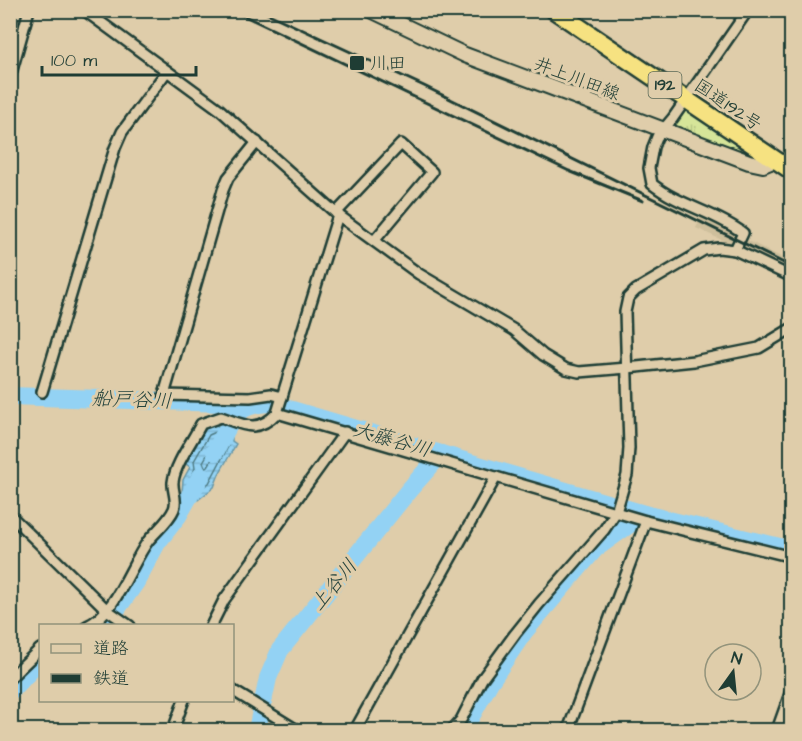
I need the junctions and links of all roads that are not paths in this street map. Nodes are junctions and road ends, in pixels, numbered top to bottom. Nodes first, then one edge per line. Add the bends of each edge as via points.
1 (29, 10) edge
2 (84, 10) edge
3 (371, 10) edge
4 (554, 10) edge
5 (748, 10) edge
6 (167, 71) junction
7 (10, 77) edge
8 (685, 99) junction
9 (662, 129) junction
10 (257, 142) junction
11 (775, 160) junction
12 (792, 171) edge
13 (337, 214) junction
14 (374, 241) junction
15 (735, 250) junction
16 (792, 277) edge
17 (792, 328) edge
18 (627, 368) junction
19 (42, 392) dead end
20 (279, 406) junction
21 (345, 432) junction
22 (496, 477) junction
23 (617, 508) junction
24 (10, 515) edge
25 (639, 519) junction
26 (792, 557) edge
27 (112, 614) junction
28 (91, 624) edge
29 (127, 624) edge
30 (212, 624) edge
31 (39, 650) edge
32 (10, 678) edge
33 (792, 688) edge
34 (234, 691) edge
35 (183, 702) edge
36 (173, 730) edge
37 (297, 730) edge
38 (355, 730) edge
39 (452, 730) edge
40 (568, 730) edge
41 (777, 730) edge

1 - 7 street
2 - 6 street
3 - 9 main road, 井上川田線 via 465,55
4 - 8 highway, 国道192号 / 192
5 - 8 street
6 - 10 street
6 - 19 street via 126,124 115,148
8 - 9 street
8 - 11 highway, 国道192号 / 192
9 - 11 main road, 井上川田線 via 749,162 763,165
9 - 15 street via 652,147 652,184 669,197 727,221 743,233
10 - 13 street
10 - 20 street via 223,190 164,396 260,394
11 - 12 highway, 国道192号 / 192
13 - 14 street
13 - 14 street via 401,144 432,172
13 - 20 street
14 - 18 street via 419,274 514,330 566,369 579,372
15 - 16 street
15 - 18 street via 704,250 628,298
17 - 18 street via 759,348
18 - 23 street via 627,476
20 - 21 street
20 - 27 street via 270,420 253,427 221,417 201,424 173,482 175,507 146,544
21 - 22 street
21 - 30 street via 224,600
22 - 23 street
22 - 38 street
23 - 25 street
23 - 39 street via 604,530 515,634
24 - 27 street
25 - 26 street
25 - 40 street
27 - 28 street
27 - 29 street
31 - 32 street
33 - 41 street
34 - 37 street
35 - 36 street

